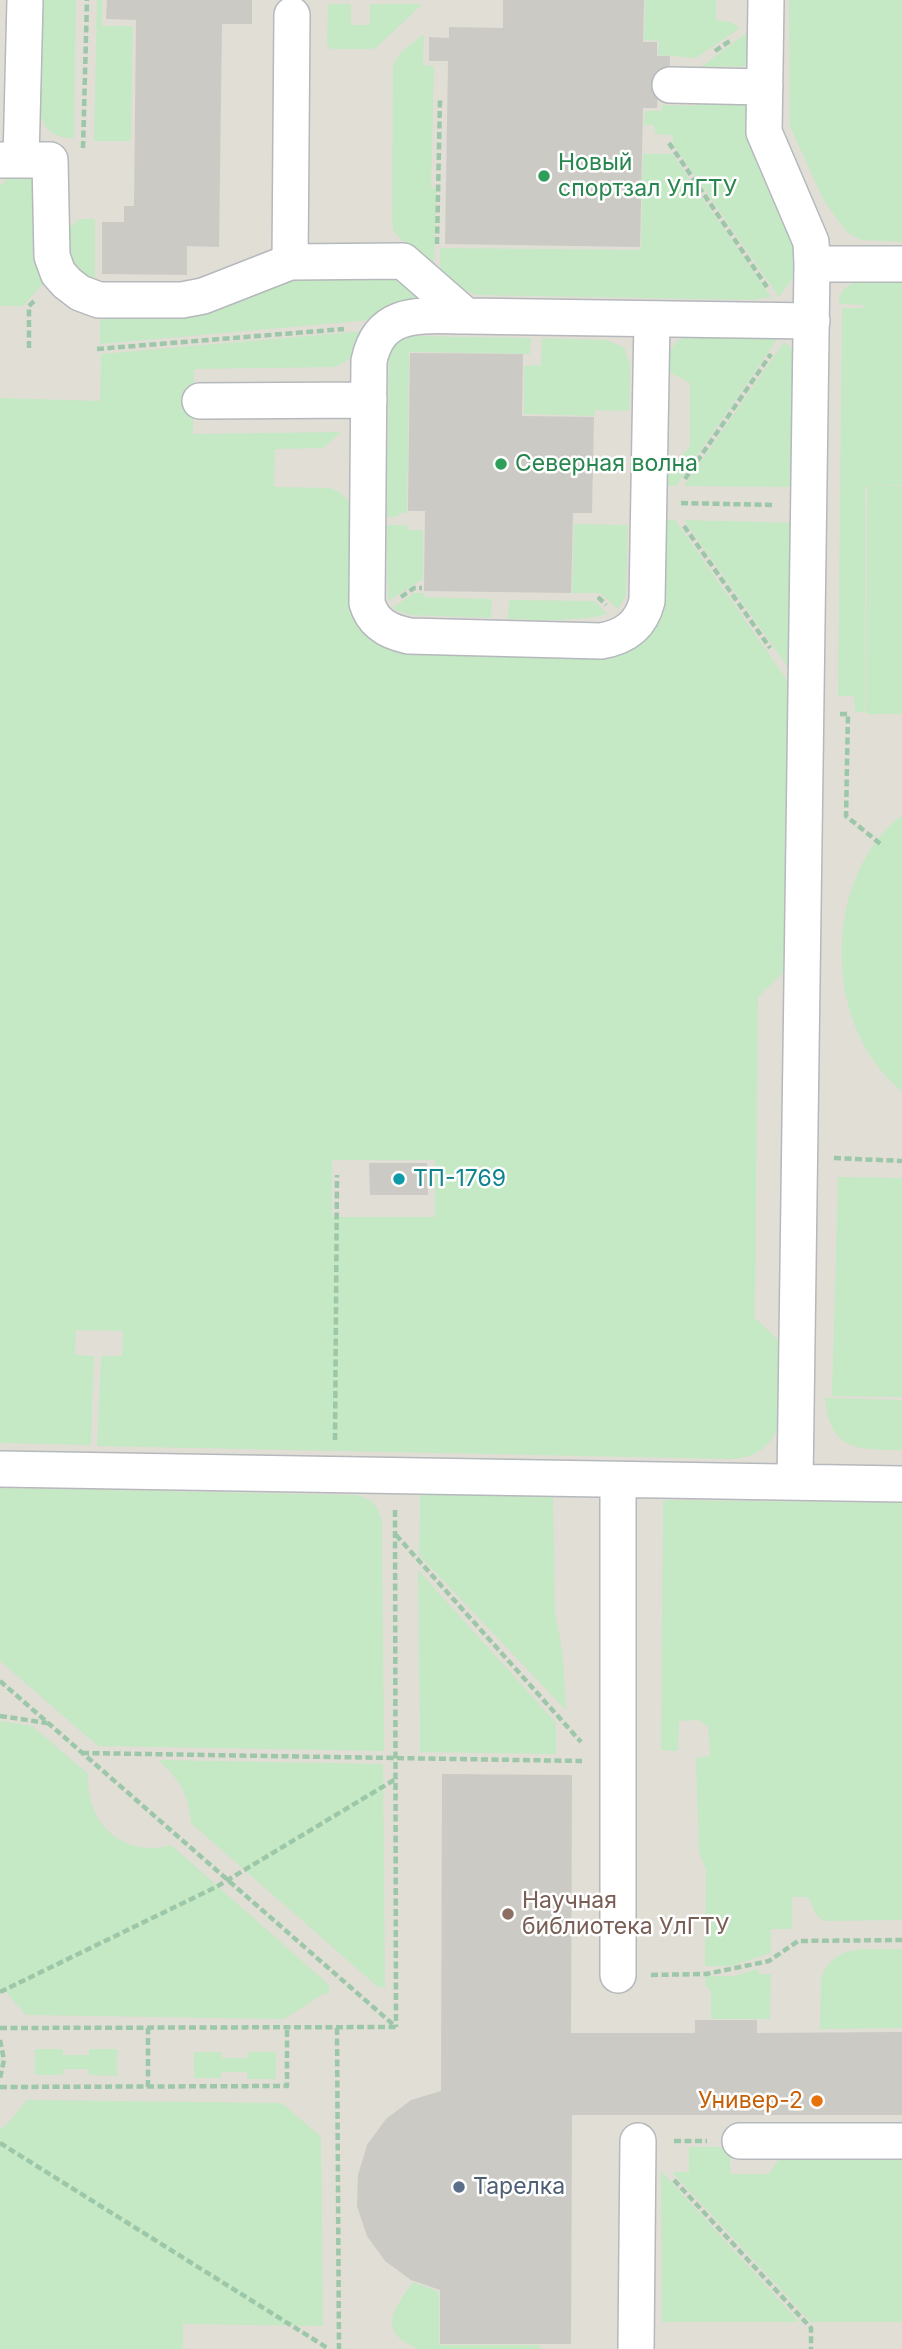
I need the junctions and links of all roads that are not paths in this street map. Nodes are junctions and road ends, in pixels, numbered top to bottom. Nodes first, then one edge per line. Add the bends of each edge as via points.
1 (25, 0) edge
2 (766, 3) edge
3 (292, 15) dead end
4 (670, 85) dead end
5 (765, 87) junction
6 (24, 160) edge
7 (290, 262) junction
8 (811, 264) junction
9 (902, 264) edge
10 (466, 316) junction
11 (652, 319) junction
12 (800, 320) junction
13 (369, 400) junction
14 (200, 401) dead end
15 (0, 1469) edge
16 (618, 1480) junction
17 (795, 1482) junction
18 (902, 1484) edge
19 (618, 1975) road end
20 (638, 2141) road end
21 (740, 2141) road end
22 (902, 2141) edge
23 (636, 2349) edge

1 - 6 lane
2 - 5 lane
3 - 7 lane
4 - 5 lane
5 - 8 lane via 764,131 811,242
6 - 7 lane via 58,273 90,298 182,300 220,291
7 - 10 lane via 403,261
8 - 9 lane
8 - 12 lane
10 - 11 lane
10 - 13 lane via 418,316 381,331 369,361
11 - 12 lane
11 - 13 lane via 659,503 644,614 621,636 601,641 409,636 378,622 367,603
12 - 17 lane via 810,506
13 - 14 lane
15 - 16 lane
16 - 17 lane
16 - 19 lane via 608,1761
17 - 18 lane
20 - 23 lane
21 - 22 lane

